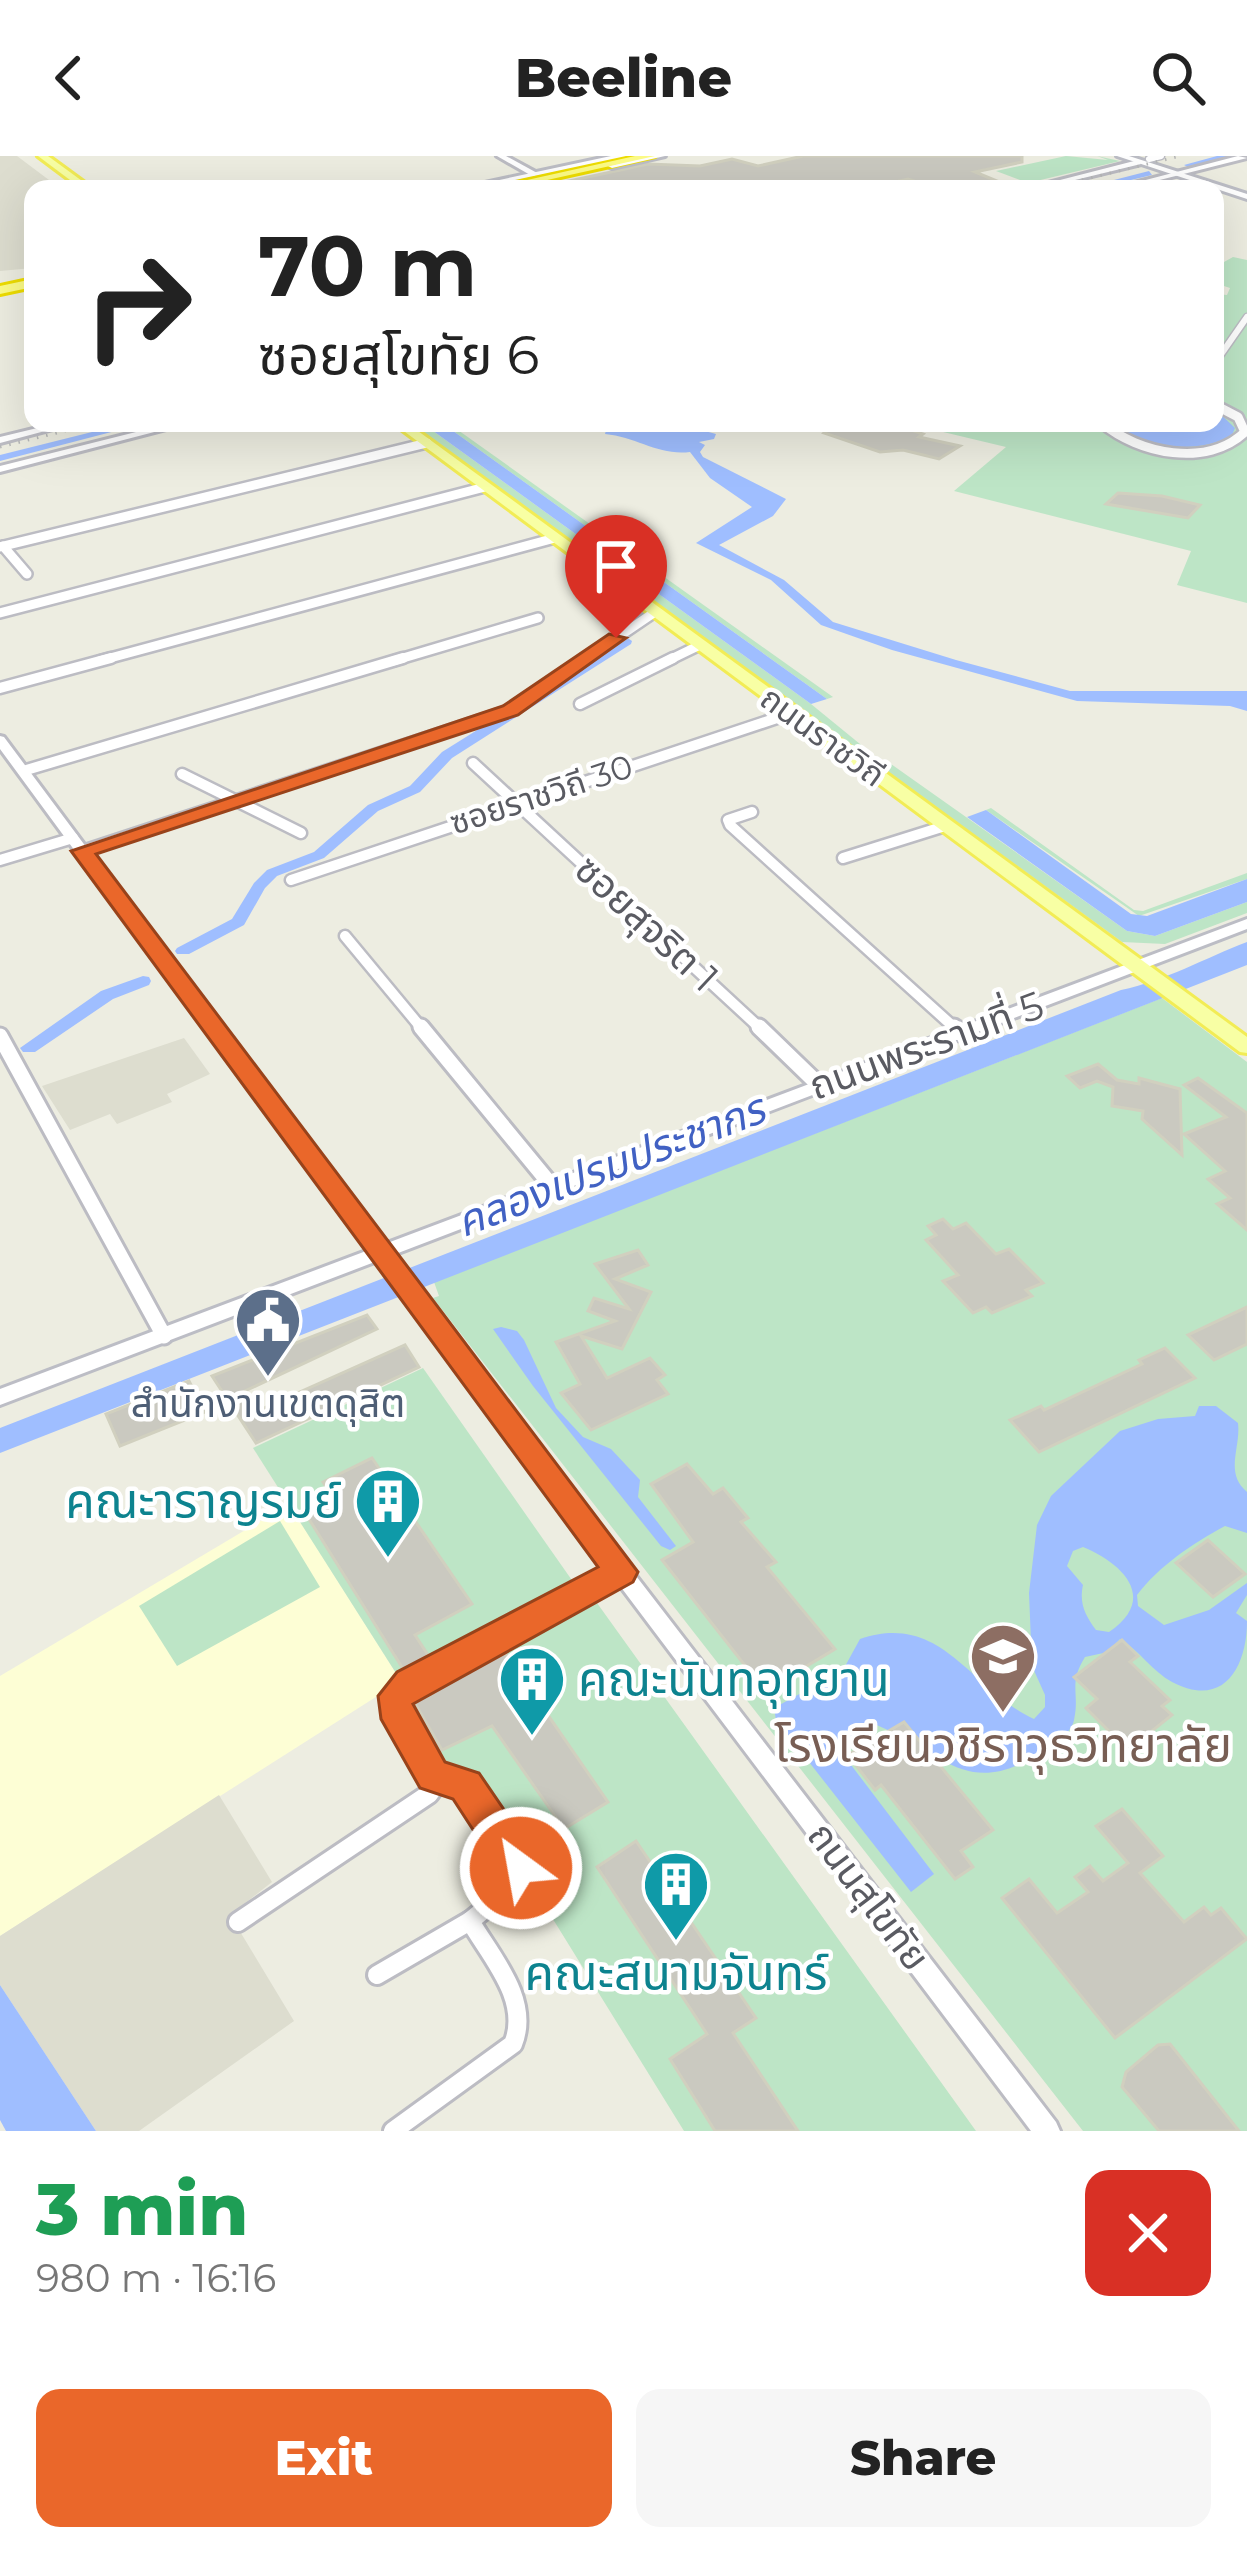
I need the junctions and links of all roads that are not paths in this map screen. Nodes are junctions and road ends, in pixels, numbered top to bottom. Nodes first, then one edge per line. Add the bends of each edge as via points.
1 (35, 156) edge
2 (501, 156) edge
3 (626, 156) edge
4 (650, 156) edge
5 (661, 156) edge
6 (1121, 156) edge
7 (1160, 156) edge
8 (1246, 156) edge
9 (1146, 161) edge
10 (1183, 172) junction
11 (535, 174) junction
12 (1160, 178) junction
13 (65, 180) edge
14 (74, 180) edge
15 (505, 180) edge
16 (516, 180) edge
17 (535, 180) edge
18 (546, 180) edge
19 (1067, 180) edge
20 (1152, 180) edge
21 (1188, 180) edge
22 (1200, 180) edge
23 (1206, 180) edge
24 (1247, 317) edge
25 (1224, 350) edge
26 (1224, 410) edge
27 (33, 432) edge
28 (149, 432) edge
29 (412, 432) edge
30 (1113, 432) edge
31 (0, 440) edge
32 (427, 443) junction
33 (1230, 446) junction
34 (1247, 454) edge
35 (0, 470) edge
36 (485, 487) junction
37 (555, 538) junction
38 (1, 547) edge
39 (27, 574) dead end
40 (655, 612) junction
41 (0, 613) edge
42 (538, 618) dead end
43 (700, 645) junction
44 (0, 688) edge
45 (580, 704) dead end
46 (792, 713) junction
47 (0, 740) edge
48 (473, 763) dead end
49 (23, 771) junction
50 (182, 774) dead end
51 (235, 801) junction
52 (518, 803) junction
53 (752, 812) dead end
54 (945, 826) junction
55 (301, 833) dead end
56 (78, 844) junction
57 (843, 858) dead end
58 (0, 860) edge
59 (291, 880) dead end
60 (1247, 924) edge
61 (345, 936) dead end
62 (1135, 966) junction
63 (960, 1033) junction
64 (0, 1036) edge
65 (1247, 1047) edge
66 (818, 1085) junction
67 (550, 1185) junction
68 (379, 1252) junction
69 (164, 1336) junction
70 (0, 1397) edge
71 (621, 1572) junction
72 (440, 1779) junction
73 (238, 1922) dead end
74 (470, 1922) junction
75 (377, 1975) dead end
76 (393, 2131) edge
77 (1047, 2131) edge

1 - 13 main road
1 - 14 main road
2 - 11 street
3 - 11 main road
3 - 16 highway
4 - 17 highway
5 - 18 main road
6 - 9 main road
7 - 9 street
8 - 10 street
9 - 10 main road
9 - 12 main road
9 - 19 street
10 - 12 street
10 - 22 main road
10 - 23 main road
11 - 15 main road
12 - 20 street
12 - 21 main road
24 - 25 street
26 - 33 street via 1245,427
27 - 31 street
28 - 35 street
29 - 32 main road, ถนนราชวิถี
30 - 33 street via 1155,449
32 - 36 main road, ถนนราชวิถี
32 - 38 street
33 - 34 street
36 - 37 main road, ถนนราชวิถี
36 - 41 street
37 - 40 main road, ถนนราชวิถี
37 - 44 street
38 - 39 street
40 - 43 main road, ถนนราชวิถี
40 - 51 street via 511,710
42 - 49 street
43 - 45 street
43 - 46 main road, ถนนราชวิถี
46 - 52 street, ซอยราชวิถี 30
46 - 54 main road, ถนนราชวิถี
47 - 49 street, ถนนสุโขทัย
48 - 52 street, ซอยสุจริต 1
49 - 56 street, ถนนสุโขทัย
50 - 51 street
51 - 55 street
51 - 56 street
52 - 59 street, ซอยราชวิถี 30
52 - 66 street, ซอยสุจริต 1
53 - 63 street via 730,825
54 - 57 street
54 - 62 main road, ถนนราชวิถี
56 - 58 street
56 - 68 street, ถนนสุโขทัย
60 - 62 main road, ถนนพระรามที่ 5
61 - 67 street
62 - 63 main road, ถนนพระรามที่ 5
62 - 65 main road, ถนนราชวิถี
63 - 66 main road, ถนนพระรามที่ 5
64 - 69 street
66 - 67 main road, ถนนพระรามที่ 5
67 - 68 main road, ถนนพระรามที่ 5
68 - 69 main road, ถนนพระรามที่ 5
68 - 71 street, ถนนสุโขทัย
69 - 70 main road, ถนนพระรามที่ 5
71 - 72 street via 396,1696 394,1707
71 - 77 street, ถนนสุโขทัย
72 - 73 street
72 - 74 street via 465,1785 521,1868 517,1882
74 - 75 street
74 - 76 street via 521,2015 520,2034

